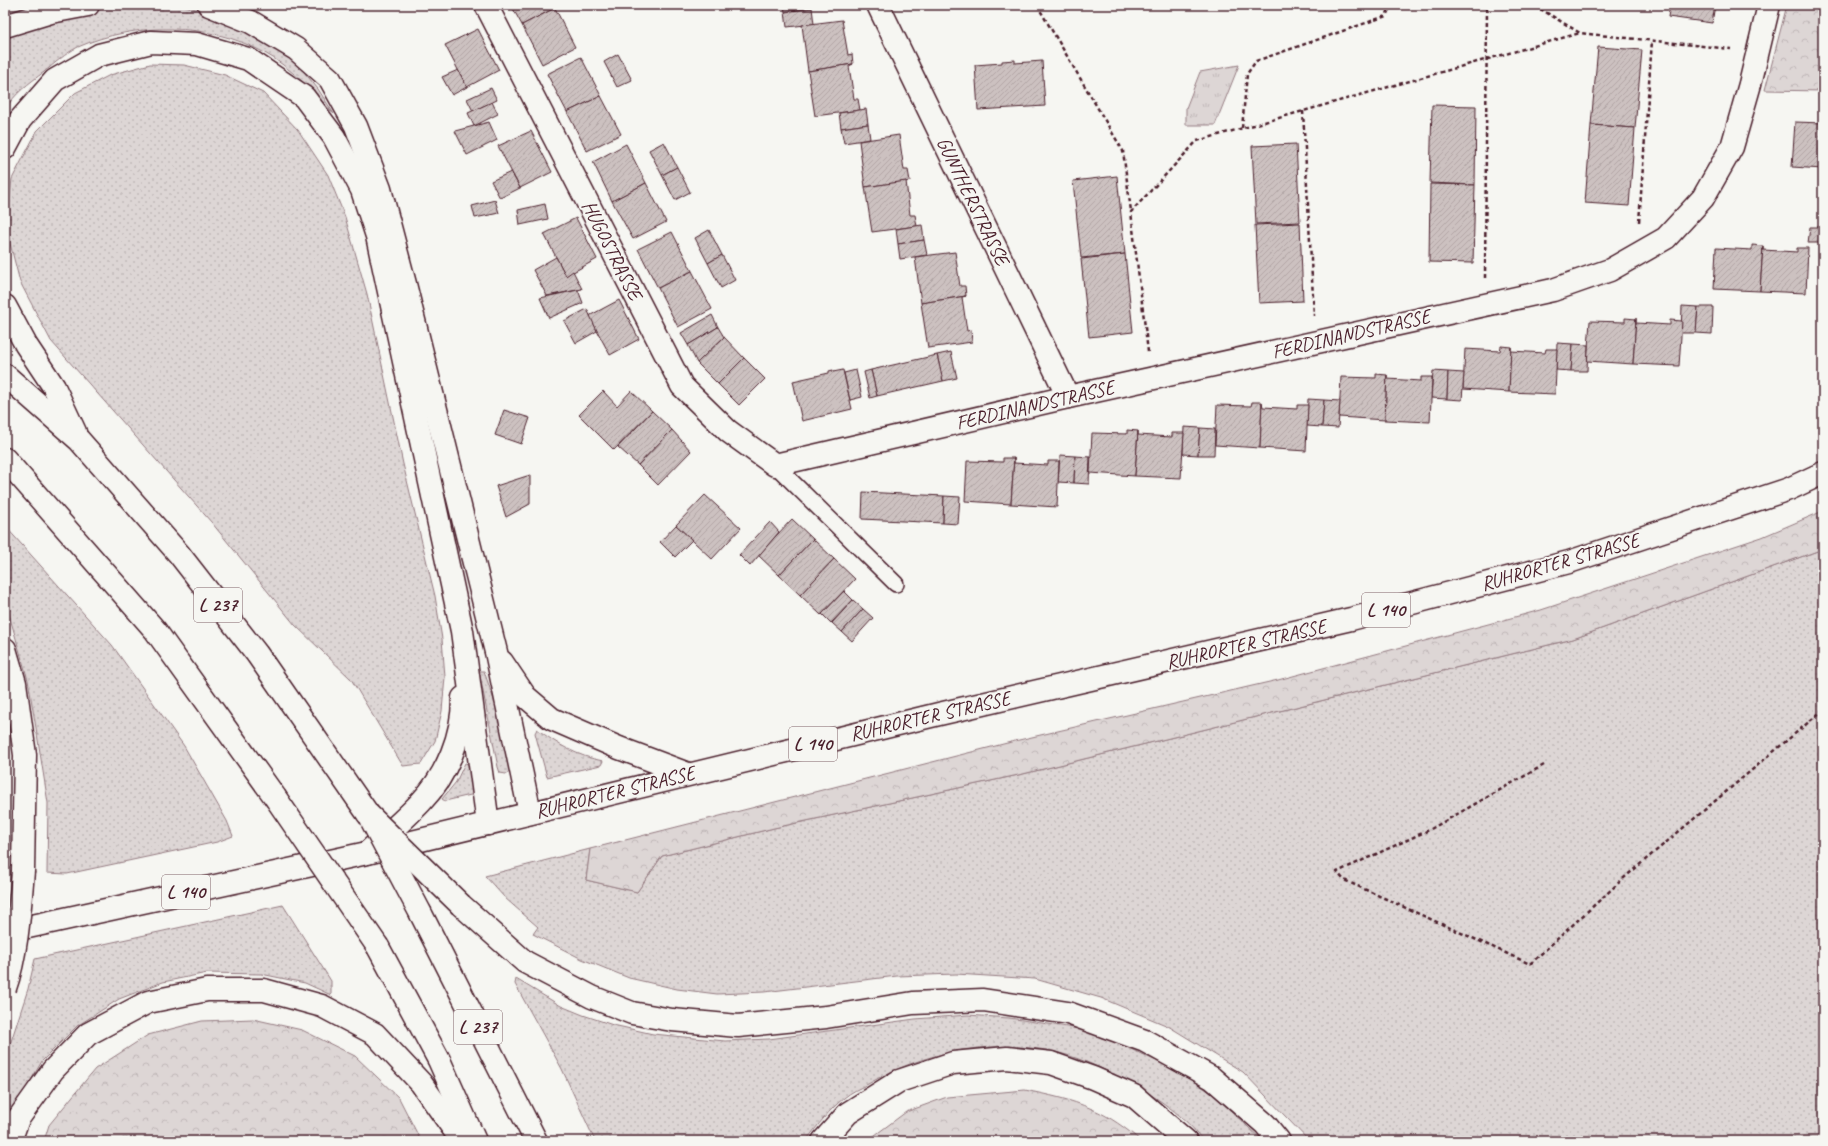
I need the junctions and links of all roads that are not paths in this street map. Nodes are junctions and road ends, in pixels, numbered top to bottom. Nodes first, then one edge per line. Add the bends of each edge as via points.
1 (88, 5) edge
2 (209, 5) edge
3 (486, 5) edge
4 (878, 5) edge
5 (1769, 5) edge
6 (5, 26) edge
7 (5, 148) edge
8 (5, 306) edge
9 (5, 375) edge
10 (1068, 396) junction
11 (79, 440) junction
12 (5, 459) edge
13 (775, 465) junction
14 (1823, 473) edge
15 (896, 584) dead end
16 (462, 631) junction
17 (5, 649) edge
18 (496, 652) junction
19 (688, 774) junction
20 (530, 813) junction
21 (368, 814) junction
22 (488, 824) junction
23 (367, 853) junction
24 (5, 932) edge
25 (5, 988) edge
26 (10, 1141) edge
27 (462, 1141) edge
28 (475, 1141) edge
29 (536, 1141) edge
30 (823, 1141) edge
31 (1186, 1141) edge
32 (1279, 1141) edge

1 - 6 main road via 51,12
2 - 18 main road via 251,22 296,49 330,79 356,126 380,189
3 - 13 main road, HUGOSTRASSE via 682,386 728,431
4 - 10 main road, GUNTHERSTRASSE
5 - 10 main road, FERDINANDSTRASSE via 1732,147 1703,198 1666,238 1646,250 1610,270 1553,290
7 - 16 main road via 20,120 55,80 99,55 151,42 197,44 248,60 304,97 334,137 362,190 377,236
8 - 11 main road via 26,345 54,386
9 - 11 main road, L 237
10 - 13 main road, FERDINANDSTRASSE
11 - 21 main road, L 237 via 184,560 257,654
12 - 28 main road, L 237, bridge via 155,630 275,797 378,947 439,1060
13 - 15 lane
14 - 19 main road, RUHRORTER STRASSE / L 140 via 1789,489 1554,566 1352,619
16 - 22 main road
16 - 23 main road via 463,712 457,740 440,776 422,801
17 - 25 main road, bridge via 15,683 25,755 23,871 18,924 10,976
18 - 19 main road via 526,696 552,719
18 - 20 main road
19 - 20 main road, RUHRORTER STRASSE / L 140
20 - 22 main road, RUHRORTER STRASSE / L 140
21 - 29 main road, L 237, bridge
21 - 32 main road, bridge via 461,905 525,962 592,997 632,1013 672,1020 738,1026 826,1017 913,1003 983,1000 1068,1013 1145,1040 1212,1078 1265,1124
22 - 23 main road, RUHRORTER STRASSE / L 140
23 - 24 main road, RUHRORTER STRASSE / L 140
26 - 27 main road via 18,1119 54,1070 88,1034 148,1002 207,990 264,990 322,1006 375,1034 421,1083
30 - 31 main road via 848,1113 899,1081 953,1063 1007,1058 1051,1063 1134,1096

